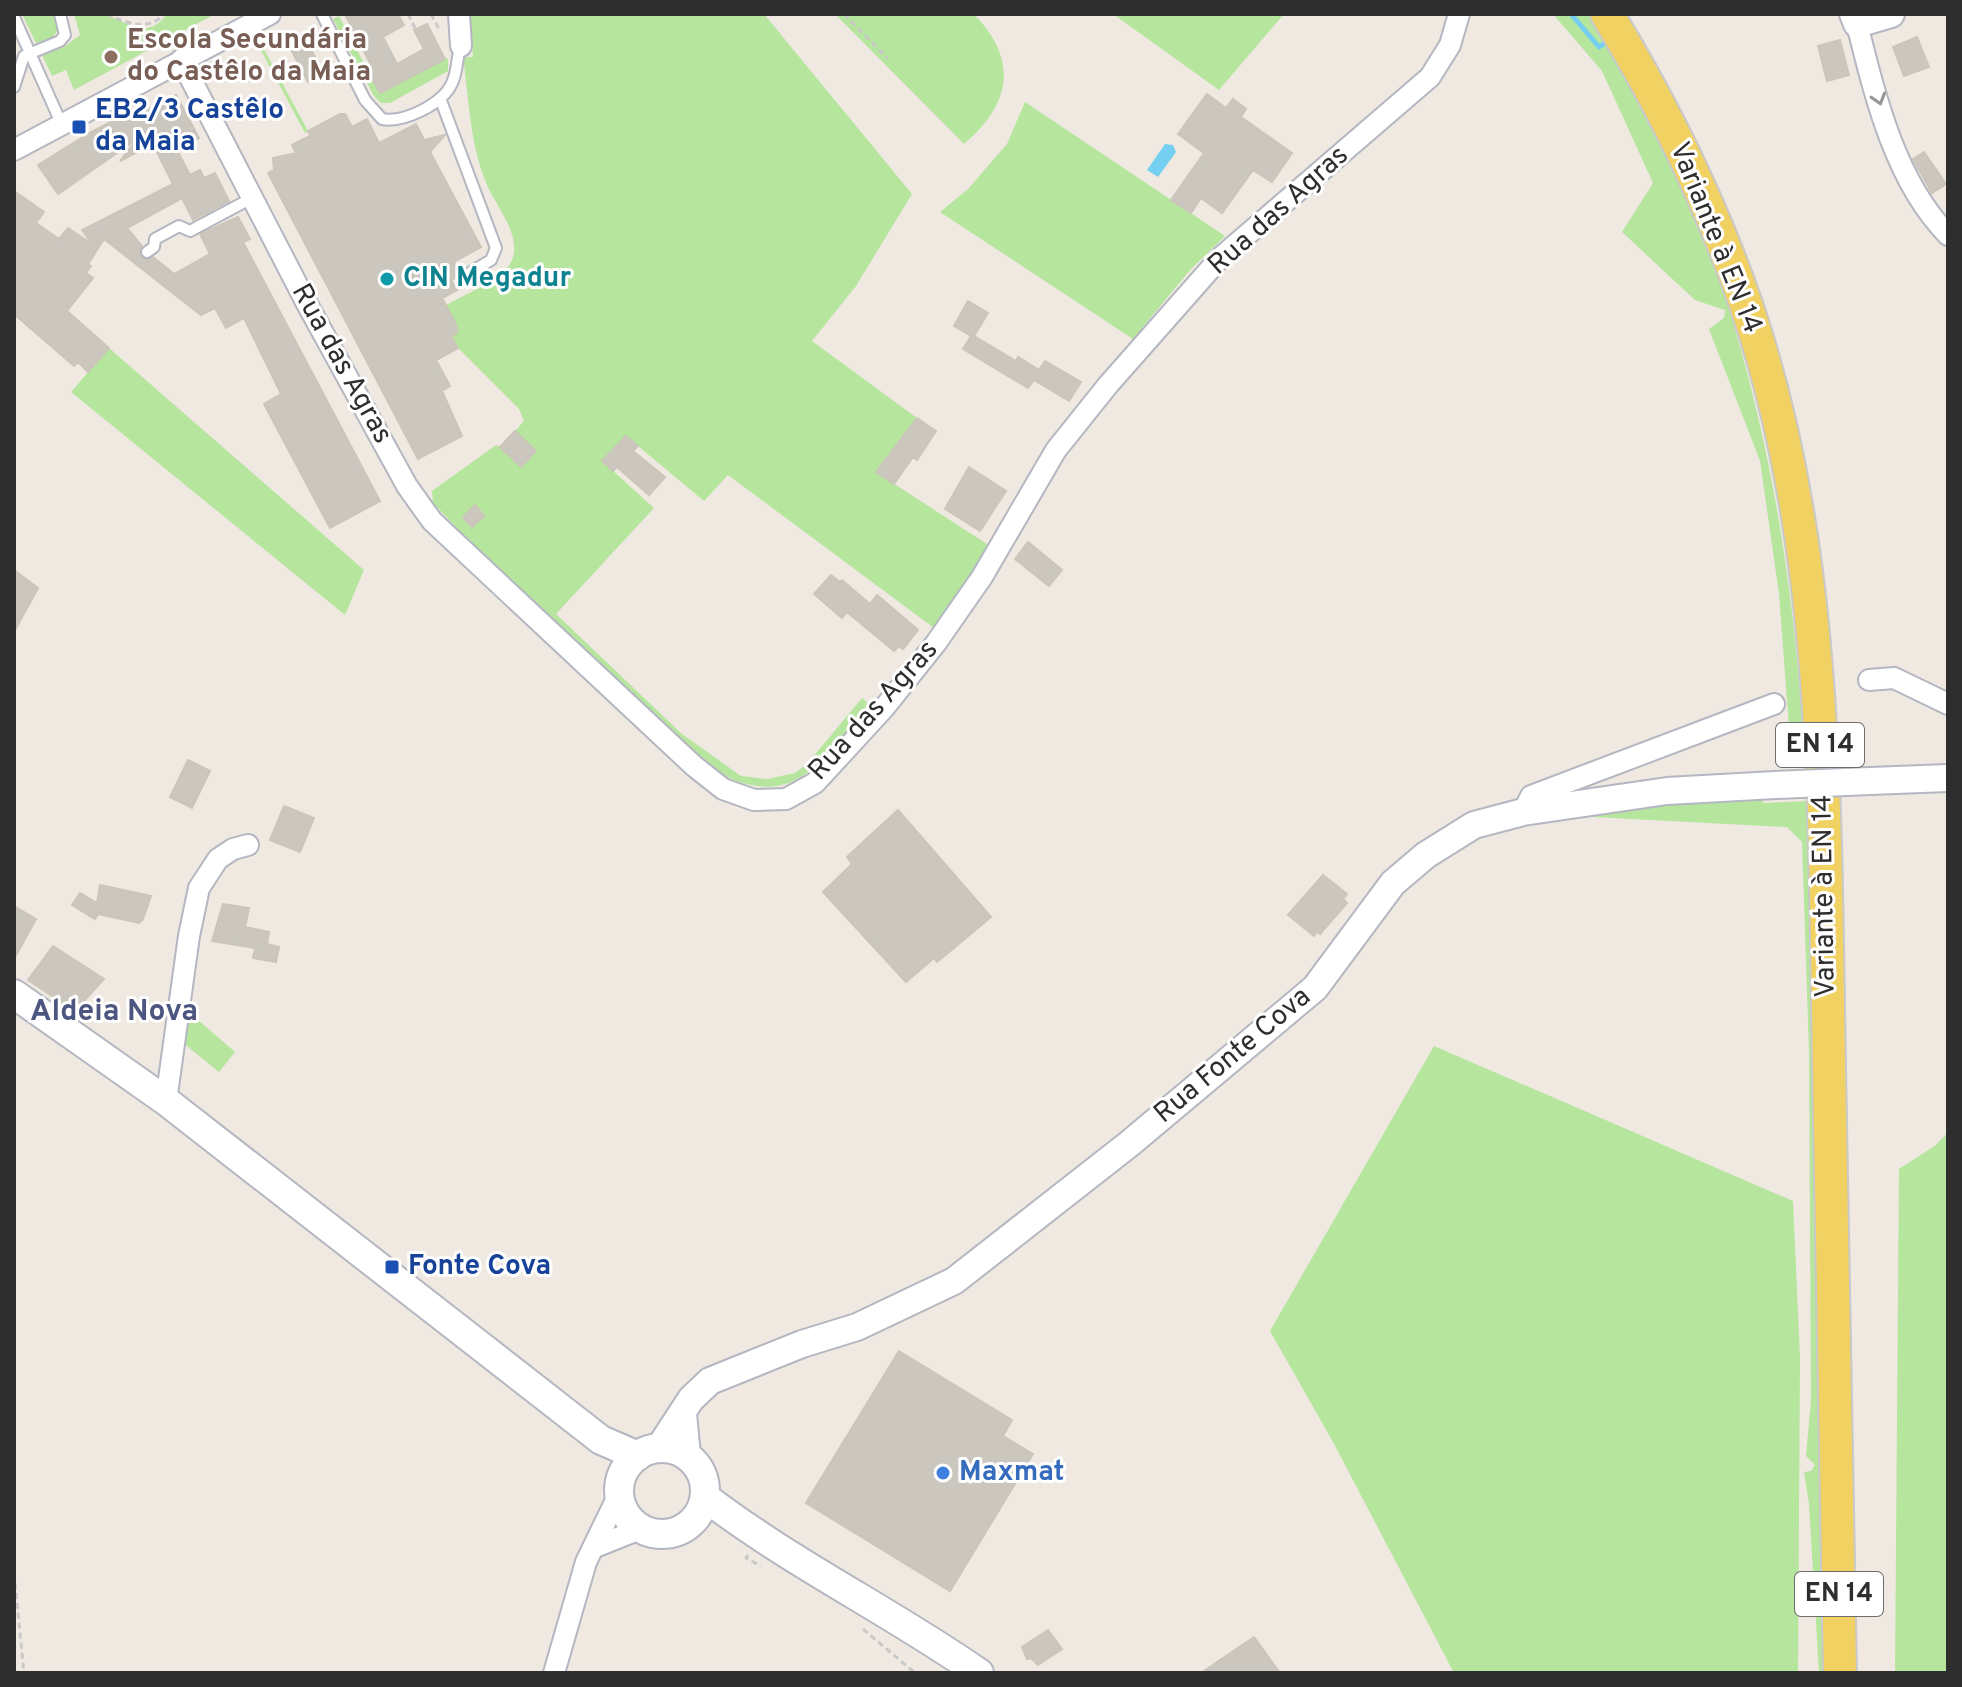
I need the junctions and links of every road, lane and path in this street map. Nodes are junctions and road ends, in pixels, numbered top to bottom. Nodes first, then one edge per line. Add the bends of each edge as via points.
1 (60, 14) edge
2 (107, 14) edge
3 (164, 14) edge
4 (270, 14) edge
5 (322, 14) edge
6 (408, 14) edge
7 (459, 14) edge
8 (844, 14) edge
9 (1459, 14) edge
10 (1607, 14) edge
11 (1891, 14) edge
12 (14, 17) edge
13 (1855, 19) edge
14 (416, 30) dead end
15 (461, 46) joint
16 (386, 47) dead end
17 (30, 52) junction
18 (391, 56) dead end
19 (888, 59) dead end
20 (181, 60) junction
21 (14, 87) edge
22 (154, 89) dead end
23 (440, 98) junction
24 (155, 106) dead end
25 (61, 123) junction
26 (14, 150) edge
27 (254, 197) junction
28 (1948, 235) edge
29 (147, 252) dead end
30 (471, 272) dead end
31 (1869, 680) dead end
32 (1774, 704) dead end
33 (1948, 704) edge
34 (1948, 778) edge
35 (1523, 812) junction
36 (248, 845) dead end
37 (14, 994) edge
38 (166, 1101) junction
39 (683, 1414) junction
40 (601, 1440) junction
41 (648, 1452) junction
42 (687, 1455) junction
43 (620, 1487) junction
44 (705, 1497) junction
45 (692, 1523) junction
46 (740, 1524) junction
47 (640, 1529) junction
48 (595, 1547) junction
49 (749, 1553) dead end
50 (14, 1573) edge
51 (773, 1574) dead end
52 (855, 1621) dead end
53 (24, 1673) edge
54 (554, 1673) edge
55 (915, 1673) edge
56 (979, 1673) edge
57 (1840, 1673) edge

1 - 17 lane via 65,35
2 - 3 path via 141,26
4 - 20 street
5 - 23 lane via 365,100 382,119 403,118
6 - 14 path
7 - 15 street
8 - 19 path
9 - 27 street, Rua das Agras via 1450,45 1430,77 1220,258 1108,385 1056,450 982,577 936,643 815,783 786,799 754,800 723,789 432,521 407,486
10 - 57 main road, Variante à EN 14 / EN 14 via 1694,174 1739,284 1771,393 1806,573 1825,847
11 - 13 street
12 - 17 lane
13 -> 28 street via 1895,150 1934,221
15 - 23 lane via 454,80
16 - 18 path
17 - 21 lane via 21,60
17 - 25 lane
20 - 25 street
20 - 27 street, Rua das Agras
22 - 24 path via 161,100
23 - 30 lane via 496,248 491,260
25 - 26 street
27 - 29 lane via 190,231 179,226 155,239
31 - 33 street via 1894,678
32 - 35 street, Rua Fonte Cova via 1531,796
34 - 35 street, bridge via 1667,791
35 - 39 street, Rua Fonte Cova via 1474,825 1426,855 1393,883 1315,988 954,1281 857,1327 710,1381
36 - 38 street via 218,859 197,896
37 - 38 main road
38 - 40 main road
39 - 41 street, Rua Fonte Cova
39 - 42 street
40 - 41 main road
40 - 43 main road
41 - 42 main road
41 - 43 main road
42 - 44 main road via 702,1473
43 - 47 main road via 622,1508
43 - 48 street
44 - 45 main road
44 - 46 main road
45 - 46 main road
45 - 47 main road via 667,1535
46 - 56 main road
47 - 48 street
48 - 54 street
49 - 51 path via 746,1558
50 - 53 path
52 - 55 path

